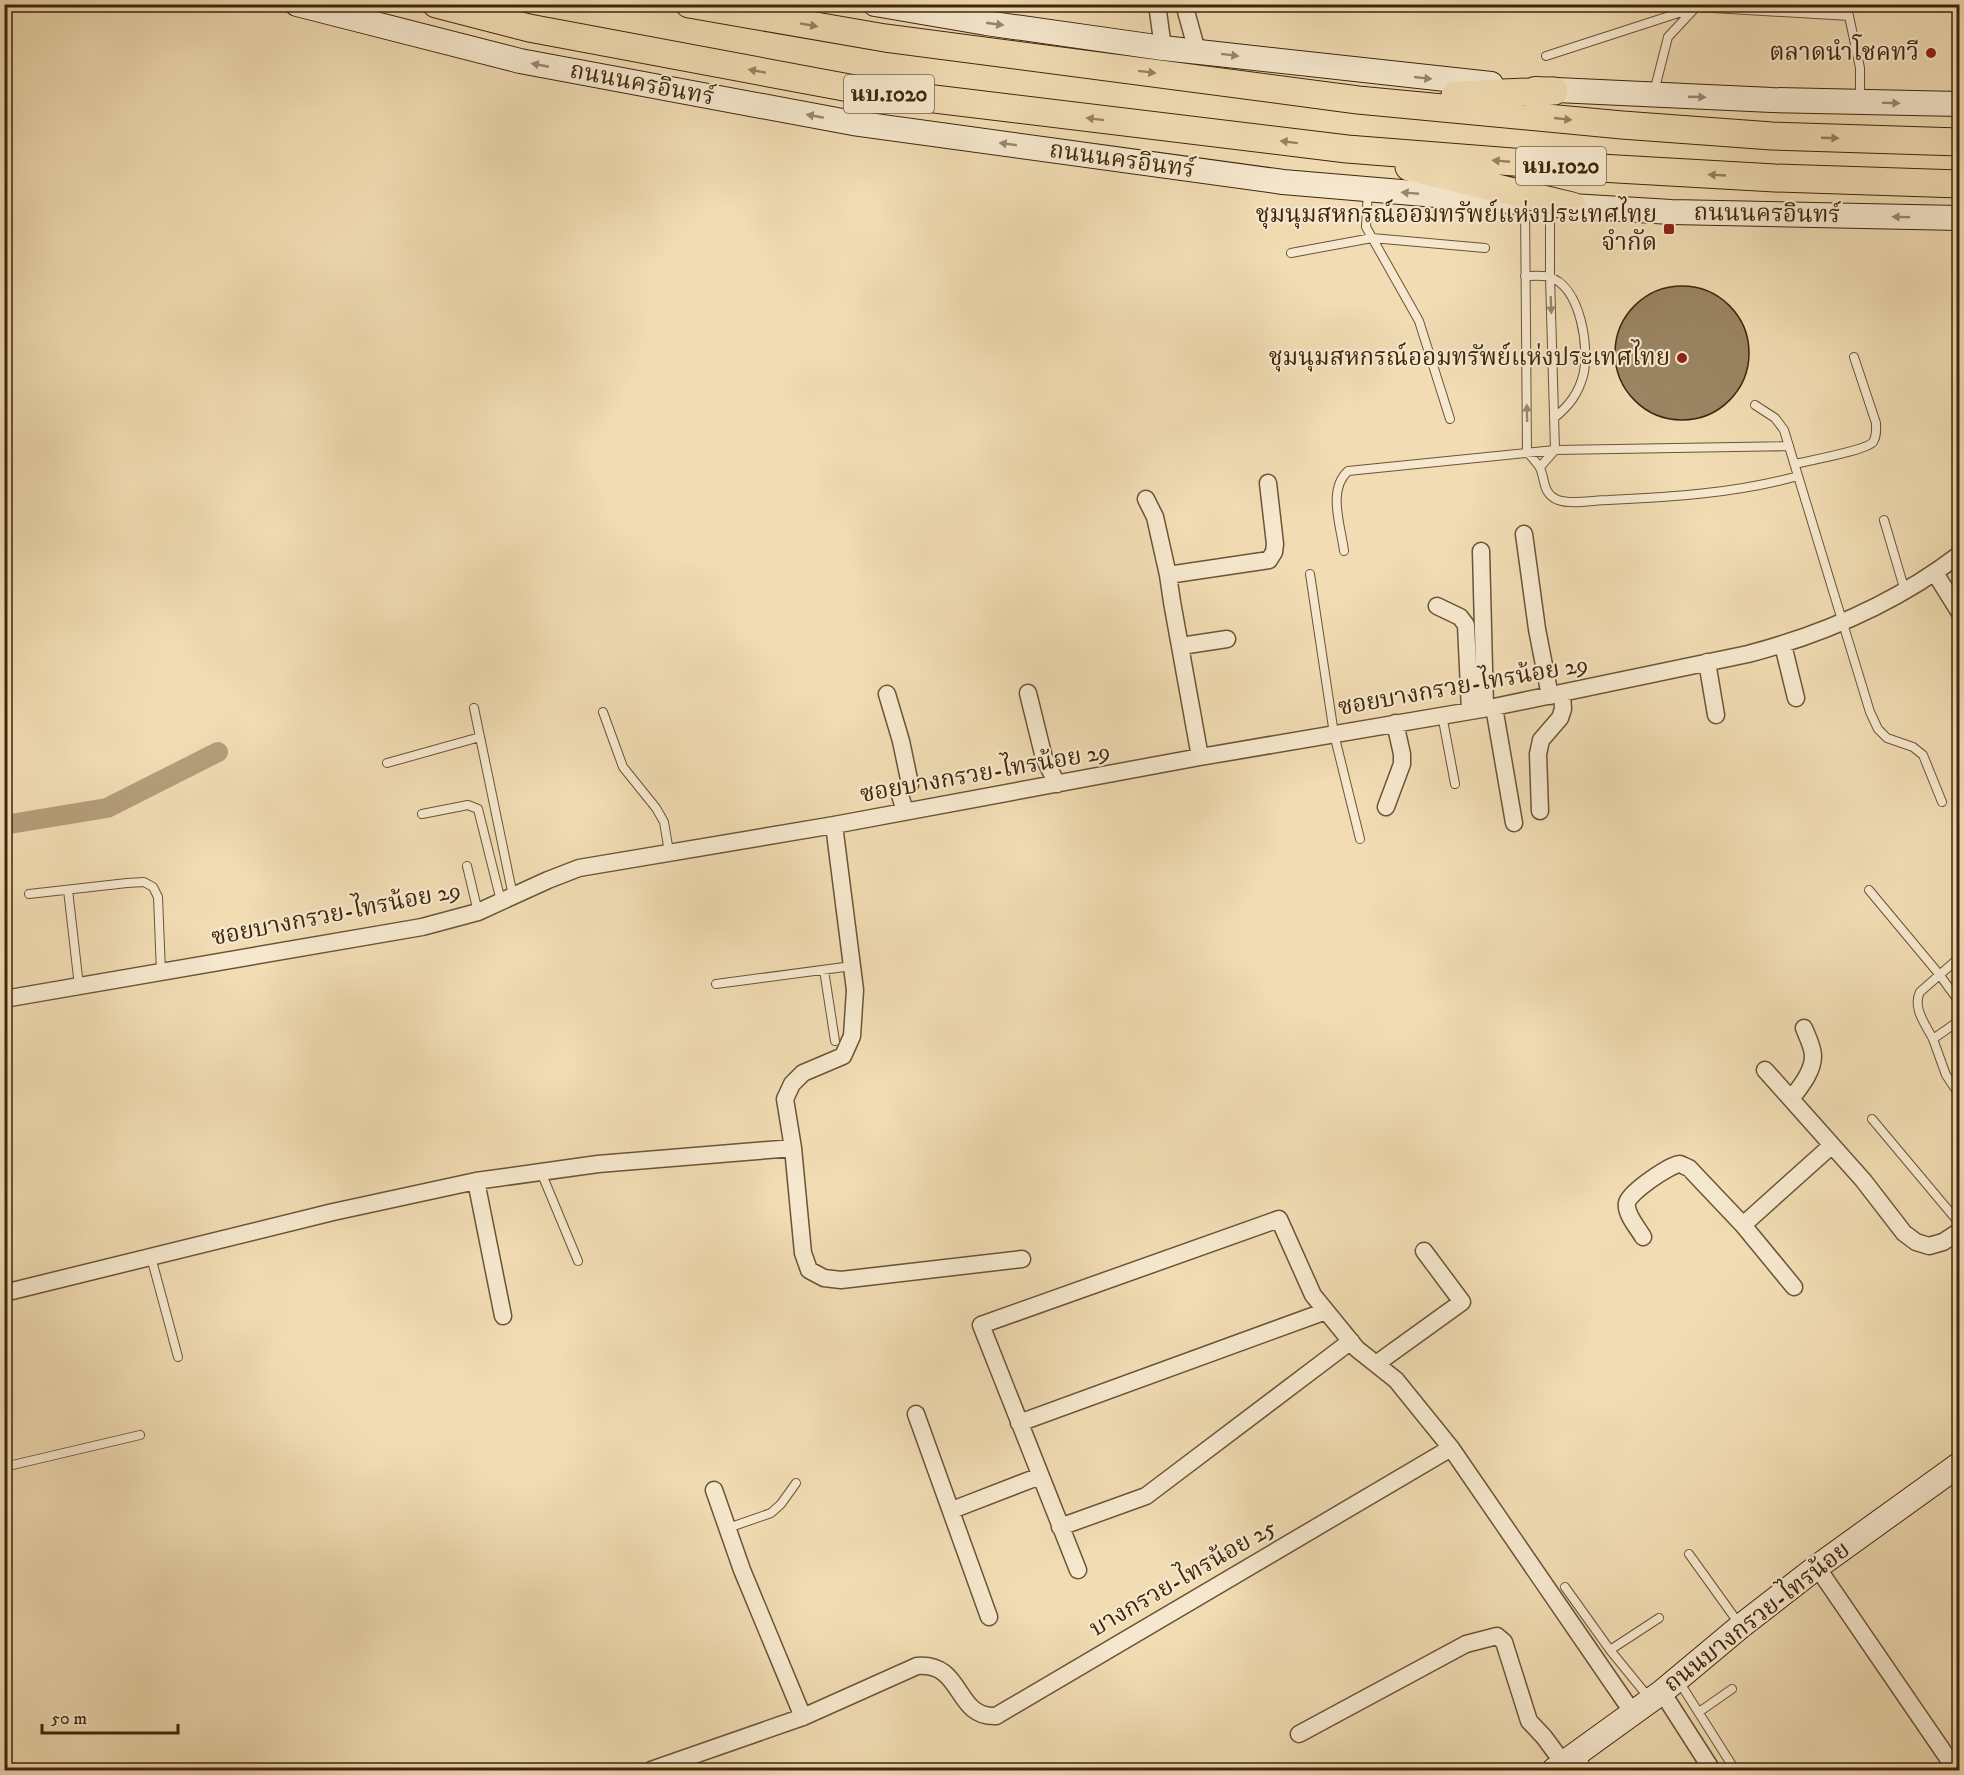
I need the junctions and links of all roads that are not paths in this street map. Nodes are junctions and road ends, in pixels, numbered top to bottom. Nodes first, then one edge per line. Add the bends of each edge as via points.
1 (297, 4) edge
2 (436, 4) edge
3 (689, 4) edge
4 (1157, 4) edge
5 (1184, 4) edge
6 (1845, 4) edge
7 (880, 5) edge
8 (1696, 6) edge
9 (1850, 16) junction
10 (1163, 48) junction
11 (1197, 51) junction
12 (1546, 56) dead end
13 (1554, 91) junction
14 (1653, 95) junction
15 (1358, 100) junction
16 (1860, 102) junction
17 (1959, 104) edge
18 (1959, 142) edge
19 (1347, 149) junction
20 (1959, 184) edge
21 (1368, 189) junction
22 (1525, 203) junction
23 (1561, 205) junction
24 (1959, 218) edge
25 (1372, 238) junction
26 (1485, 248) dead end
27 (1290, 253) dead end
28 (1525, 276) junction
29 (1550, 277) junction
30 (1854, 357) dead end
31 (1755, 405) dead end
32 (1554, 417) junction
33 (1450, 419) dead end
34 (1789, 446) junction
35 (1555, 450) junction
36 (1527, 452) junction
37 (1795, 464) junction
38 (1540, 467) junction
39 (1798, 476) junction
40 (1268, 483) dead end
41 (1146, 499) dead end
42 (1884, 520) dead end
43 (1524, 534) dead end
44 (1344, 551) dead end
45 (1481, 551) dead end
46 (1959, 554) edge
47 (1935, 573) junction
48 (1310, 574) dead end
49 (1168, 575) junction
50 (1905, 591) junction
51 (1437, 606) dead end
52 (1959, 613) edge
53 (1843, 623) junction
54 (1227, 639) dead end
55 (1784, 645) junction
56 (1181, 646) junction
57 (1707, 662) junction
58 (1028, 693) dead end
59 (887, 694) dead end
60 (1556, 695) junction
61 (1796, 698) dead end
62 (474, 708) dead end
63 (1483, 708) junction
64 (603, 712) dead end
65 (1442, 715) junction
66 (1716, 715) dead end
67 (1395, 723) junction
68 (1334, 734) junction
69 (480, 737) junction
70 (1200, 757) junction
71 (387, 763) dead end
72 (1057, 784) junction
73 (1455, 784) dead end
74 (1942, 802) dead end
75 (1386, 807) dead end
76 (905, 811) junction
77 (1540, 811) dead end
78 (422, 814) dead end
79 (1514, 823) dead end
80 (834, 825) junction
81 (1360, 839) dead end
82 (669, 852) junction
83 (467, 866) dead end
84 (68, 890) junction
85 (1869, 891) dead end
86 (29, 894) dead end
87 (507, 898) junction
88 (478, 912) junction
89 (1959, 957) edge
90 (852, 966) junction
91 (824, 970) junction
92 (161, 972) junction
93 (1940, 974) junction
94 (716, 984) dead end
95 (79, 986) junction
96 (4, 999) edge
97 (1959, 1003) edge
98 (1959, 1020) edge
99 (1804, 1028) dead end
100 (1933, 1039) junction
101 (835, 1041) dead end
102 (1765, 1070) dead end
103 (1959, 1096) edge
104 (1791, 1099) junction
105 (1872, 1119) dead end
106 (1831, 1146) junction
107 (793, 1148) junction
108 (541, 1172) junction
109 (476, 1181) junction
110 (1959, 1224) edge
111 (1743, 1225) junction
112 (1959, 1231) edge
113 (1643, 1237) dead end
114 (1424, 1251) dead end
115 (151, 1257) junction
116 (1022, 1259) dead end
117 (578, 1261) dead end
118 (1794, 1287) dead end
119 (4, 1293) edge
120 (1326, 1311) junction
121 (503, 1316) dead end
122 (1351, 1341) junction
123 (178, 1357) dead end
124 (1376, 1364) junction
125 (916, 1414) dead end
126 (1020, 1423) junction
127 (140, 1435) dead end
128 (1451, 1448) junction
129 (1959, 1464) edge
130 (4, 1467) edge
131 (1040, 1476) junction
132 (796, 1483) dead end
133 (714, 1490) dead end
134 (952, 1510) junction
135 (1060, 1527) junction
136 (728, 1528) junction
137 (1689, 1554) dead end
138 (1817, 1567) junction
139 (1078, 1570) dead end
140 (1565, 1587) dead end
141 (989, 1617) dead end
142 (1659, 1618) dead end
143 (1741, 1626) junction
144 (1610, 1650) junction
145 (1732, 1689) dead end
146 (1656, 1696) junction
147 (1699, 1712) junction
148 (803, 1717) junction
149 (1299, 1734) dead end
150 (1571, 1764) edge
151 (651, 1770) edge
152 (1712, 1770) edge
153 (1735, 1770) edge
154 (1956, 1770) edge

21 -> 1 main road, ถนนนครอินทร์ / นบ.1020 via 1271,180 853,123 520,61
19 -> 2 main road, ถนนนครอินทร์ / นบ.1020 via 860,90 529,28
3 -> 15 main road, นบ.1020 via 885,38
4 - 10 street
5 - 11 street
6 - 9 lane
7 -> 10 main road
8 - 9 lane
8 - 12 lane
8 - 14 lane via 1668,37
9 - 16 lane via 1860,68
10 - 11 main road
11 -> 13 main road
13 - 14 main road
13 - 15 main road
14 -> 16 main road
15 -> 18 main road, นบ.1020 via 1772,136
16 -> 17 main road
20 -> 19 main road, ถนนนครอินทร์ / นบ.1020 via 1565,166
19 - 23 main road
22 -> 21 main road, ถนนนครอินทร์ / นบ.1020
21 - 25 lane via 1366,227
22 - 23 main road, ถนนนครอินทร์ / นบ.1020
22 - 28 lane
24 -> 23 main road, ถนนนครอินทร์ / นบ.1020 via 1671,212
23 - 29 lane
25 - 26 lane
25 - 27 lane
25 - 33 lane via 1419,321
28 - 29 lane
36 -> 28 lane
29 -> 32 lane
29 - 32 lane via 1563,286 1575,305 1587,354 1576,393
30 - 37 lane via 1876,423 1874,441
31 - 34 lane via 1776,418
32 - 35 lane
34 - 35 lane
34 - 37 lane
35 - 36 lane
35 - 38 lane
36 - 38 lane
36 - 44 lane via 1348,471 1341,477 1336,496
37 - 39 lane
38 - 39 lane via 1543,486 1550,494 1559,500 1575,501 1720,492
39 - 53 lane
40 - 49 street via 1275,544 1269,560
41 - 49 street via 1155,518
42 - 50 lane
43 - 60 street via 1539,639
45 - 63 street
46 - 47 street, ซอยบางกรวย-ไทรน้อย 29
47 - 50 street, ซอยบางกรวย-ไทรน้อย 29
47 - 52 street
48 - 68 lane
49 - 56 street
50 - 53 street, ซอยบางกรวย-ไทรน้อย 29
51 - 63 street via 1460,617 1466,626
53 - 55 street, ซอยบางกรวย-ไทรน้อย 29
53 - 74 lane via 1878,729 1887,738 1923,755
54 - 56 street
55 - 57 street, ซอยบางกรวย-ไทรน้อย 29
55 - 61 street
56 - 70 street
57 - 60 street, ซอยบางกรวย-ไทรน้อย 29
57 - 66 street
58 - 72 street via 1044,758
59 - 76 street via 910,784 899,792
60 - 63 street, ซอยบางกรวย-ไทรน้อย 29
60 - 77 street via 1563,709 1541,740 1538,754
62 - 69 lane
63 - 65 street, ซอยบางกรวย-ไทรน้อย 29
63 - 79 street
64 - 82 lane via 623,767 664,822
65 - 67 street, ซอยบางกรวย-ไทรน้อย 29
65 - 73 lane
67 - 68 street, ซอยบางกรวย-ไทรน้อย 29
67 - 75 street via 1402,764
68 - 70 street, ซอยบางกรวย-ไทรน้อย 29
68 - 81 lane
69 - 71 lane
69 - 87 lane
70 - 72 street, ซอยบางกรวย-ไทรน้อย 29
72 - 76 street, ซอยบางกรวย-ไทรน้อย 29
76 - 80 street, ซอยบางกรวย-ไทรน้อย 29
78 - 87 lane via 468,805 478,808
80 - 82 street, ซอยบางกรวย-ไทรน้อย 29
80 - 90 street
82 - 87 street, ซอยบางกรวย-ไทรน้อย 29 via 579,868
83 - 88 lane
84 - 86 lane
84 - 92 lane via 144,882 153,887 158,897
84 - 95 lane
85 - 93 lane
87 - 88 street, ซอยบางกรวย-ไทรน้อย 29
88 - 92 street, ซอยบางกรวย-ไทรน้อย 29 via 422,927
89 - 93 lane
90 - 91 lane
90 - 107 street via 852,1036 843,1056 803,1073 785,1099
91 - 94 lane
91 - 101 lane
92 - 95 street, ซอยบางกรวย-ไทรน้อย 29
93 - 97 lane
93 - 100 lane via 1917,999
95 - 96 street, ซอยบางกรวย-ไทรน้อย 29
98 - 100 lane
99 - 104 street via 1814,1054 1811,1068
100 - 103 lane via 1946,1075
102 - 104 street
104 - 106 street
105 - 110 lane
106 - 111 street
106 - 112 street via 1904,1233 1916,1242 1929,1246
107 - 108 street
107 - 116 street via 803,1253 809,1270 824,1278 864,1278
108 - 109 street
108 - 117 lane
109 - 115 street
109 - 121 street
111 - 113 street via 1689,1168 1680,1164 1628,1198 1628,1212
111 - 118 street
114 - 124 street via 1462,1302
115 - 119 street
115 - 123 lane
120 - 122 street
120 - 126 street
120 - 126 street via 1313,1295 1280,1219 981,1325
122 - 124 street
122 - 135 street via 1146,1496
124 - 128 street via 1396,1380
125 - 134 street
126 - 131 street
127 - 130 lane
128 - 146 street
128 - 148 street, บางกรวย-ไทรน้อย 25 via 996,1716 973,1710 945,1672 929,1665 916,1666
129 - 138 main road, ถนนบางกรวย-ไทรน้อย
131 - 134 street
131 - 135 street
132 - 136 lane via 771,1513
133 - 136 street
134 - 141 street
135 - 139 street
136 - 148 street
137 - 143 lane
138 - 143 main road, ถนนบางกรวย-ไทรน้อย
138 - 154 street
140 - 144 lane
142 - 144 lane
143 - 146 main road, ถนนบางกรวย-ไทรน้อย
144 - 146 lane
145 - 147 lane
146 - 147 lane
146 - 150 main road, ถนนบางกรวย-ไทรน้อย
146 - 152 street
147 - 153 lane
148 - 151 street, บางกรวย-ไทรน้อย 25
149 - 150 street via 1466,1644 1497,1636 1504,1642 1529,1721

